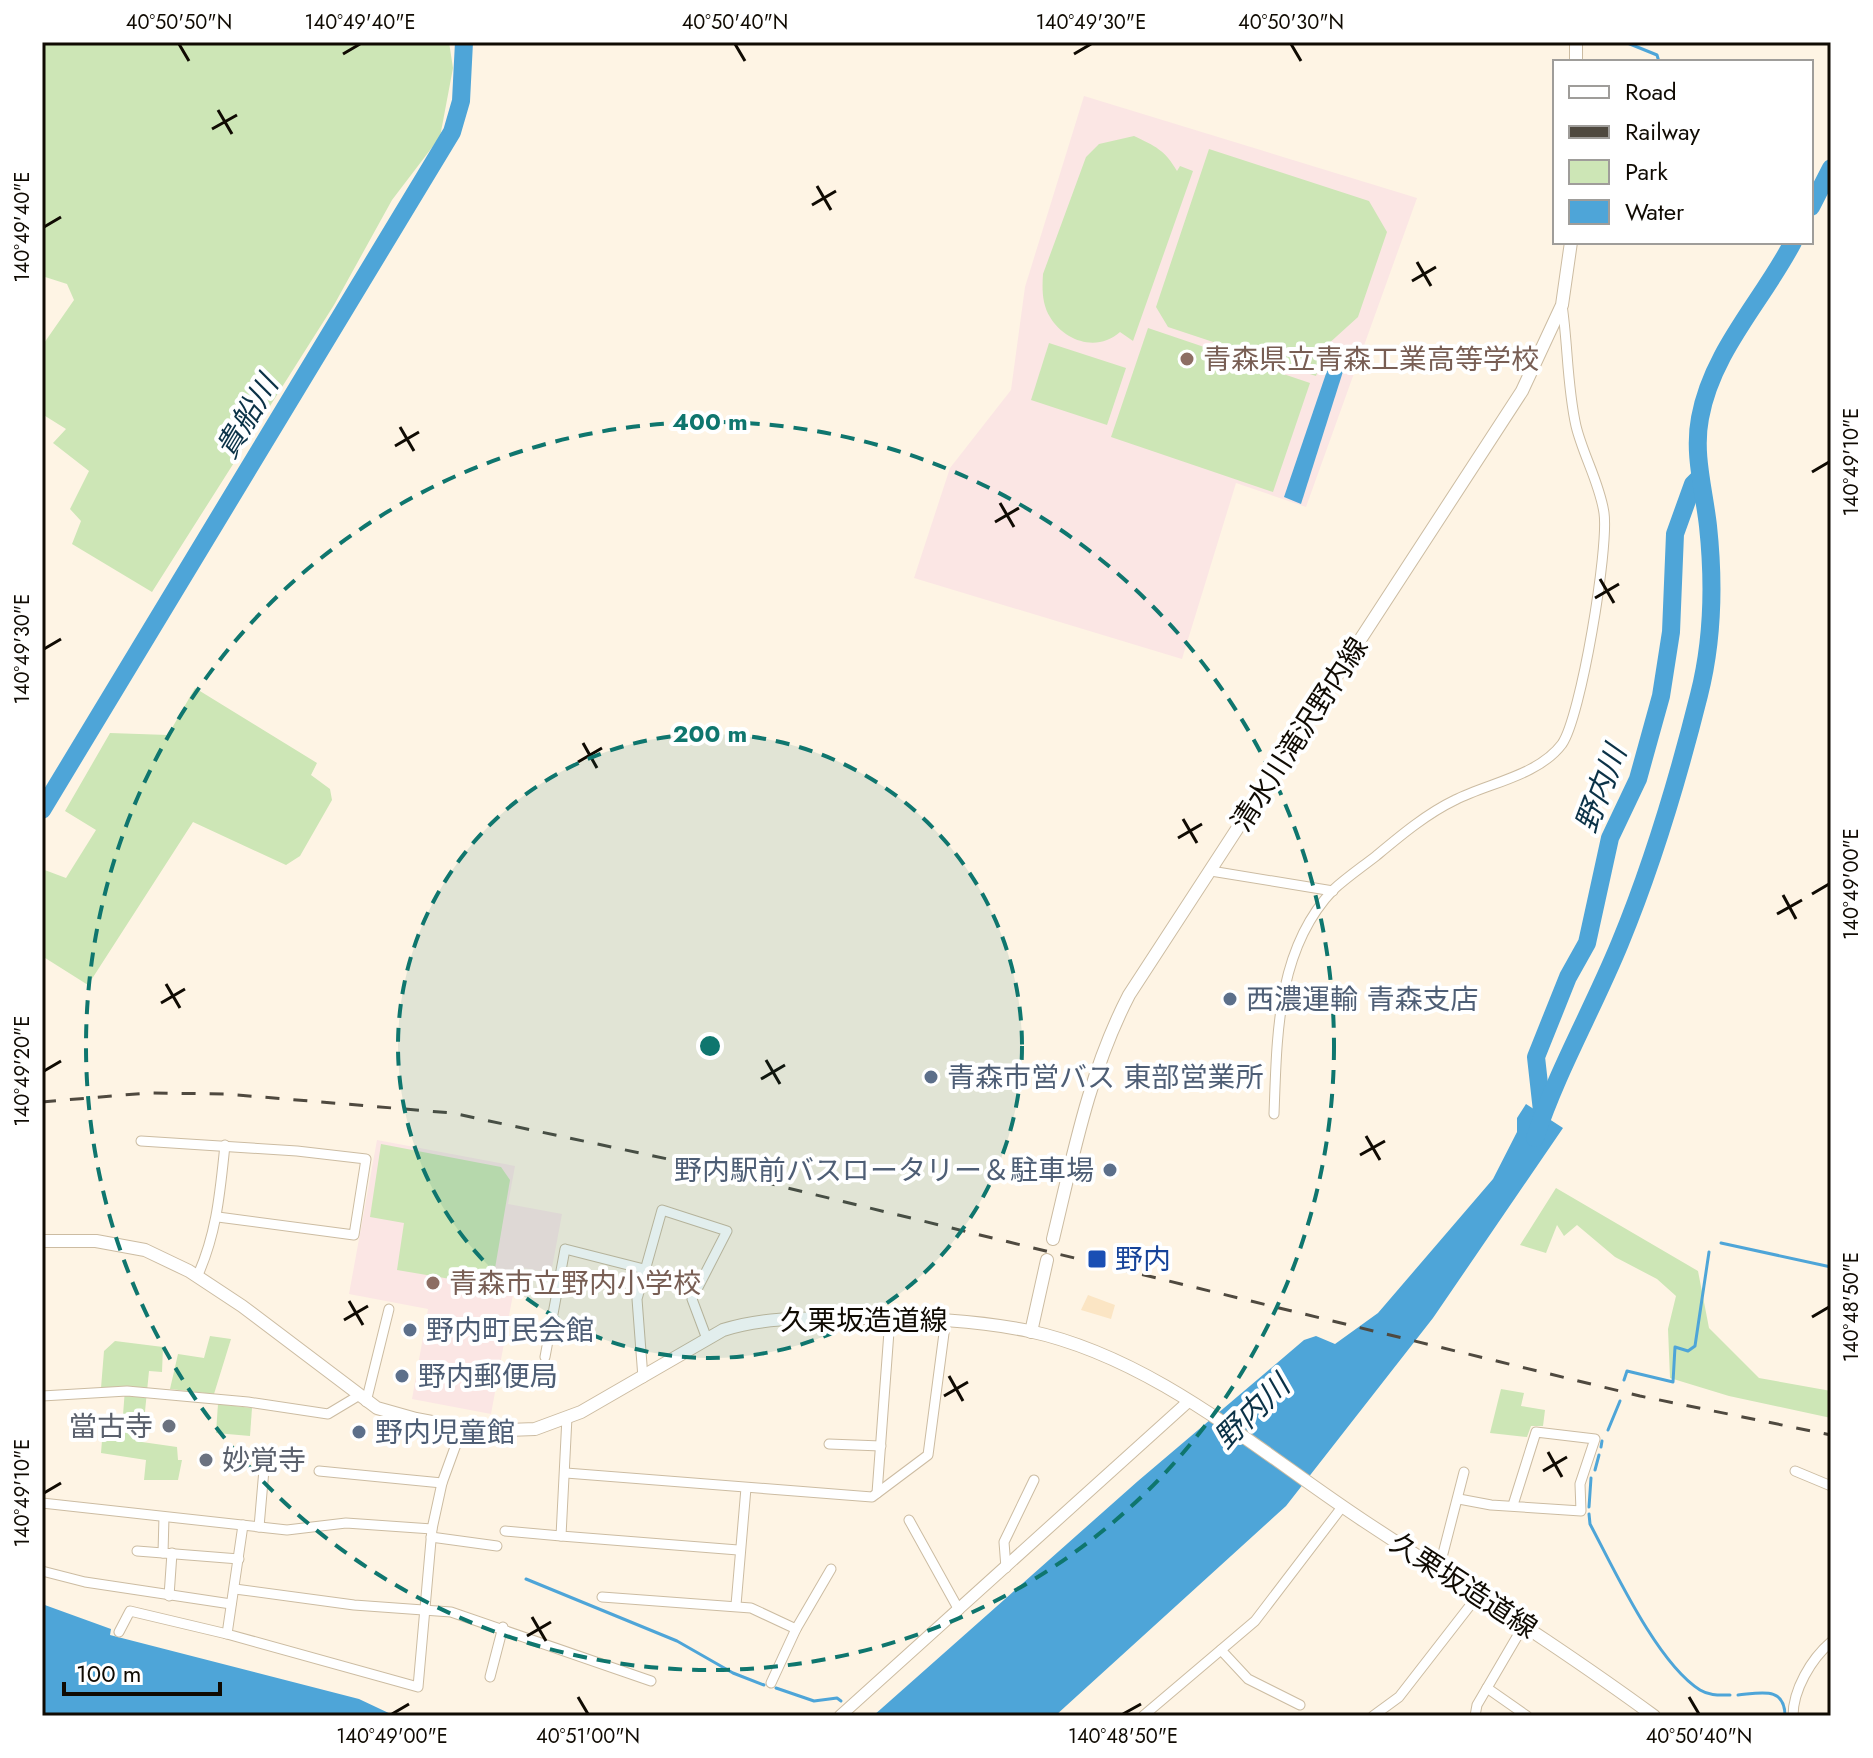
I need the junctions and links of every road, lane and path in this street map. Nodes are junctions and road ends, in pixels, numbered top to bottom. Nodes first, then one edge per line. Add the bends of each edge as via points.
1 (1571, 244) edge
2 (1562, 305) junction
3 (1211, 871) junction
4 (1333, 891) junction
5 (1274, 1114) dead end
6 (141, 1141) dead end
7 (225, 1145) junction
8 (218, 1217) junction
9 (1053, 1239) dead end
10 (42, 1241) edge
11 (1047, 1260) dead end
12 (644, 1269) junction
13 (197, 1277) junction
14 (389, 1309) dead end
15 (890, 1318) junction
16 (946, 1318) junction
17 (1031, 1332) junction
18 (707, 1339) junction
19 (545, 1357) dead end
20 (643, 1378) junction
21 (42, 1396) edge
22 (362, 1399) junction
23 (1189, 1401) junction
24 (567, 1417) junction
25 (462, 1428) junction
26 (829, 1444) dead end
27 (881, 1446) junction
28 (265, 1458) dead end
29 (319, 1471) dead end
30 (1795, 1471) dead end
31 (1464, 1472) dead end
32 (566, 1473) junction
33 (1034, 1480) dead end
34 (442, 1483) junction
35 (1831, 1486) edge
36 (746, 1488) junction
37 (877, 1493) junction
38 (1459, 1499) junction
39 (42, 1503) edge
40 (1513, 1505) junction
41 (1342, 1507) junction
42 (164, 1517) junction
43 (909, 1520) dead end
44 (243, 1525) junction
45 (259, 1527) junction
46 (505, 1531) dead end
47 (432, 1533) junction
48 (561, 1536) junction
49 (497, 1546) dead end
50 (738, 1550) junction
51 (137, 1551) dead end
52 (168, 1553) junction
53 (239, 1559) junction
54 (1006, 1568) junction
55 (831, 1569) dead end
56 (1439, 1569) junction
57 (42, 1571) edge
58 (235, 1589) junction
59 (1479, 1594) junction
60 (169, 1596) junction
61 (602, 1597) dead end
62 (231, 1604) junction
63 (736, 1605) junction
64 (428, 1610) junction
65 (959, 1610) junction
66 (1525, 1623) junction
67 (503, 1627) junction
68 (796, 1629) junction
69 (119, 1632) dead end
70 (227, 1634) junction
71 (1831, 1642) edge
72 (1221, 1650) junction
73 (490, 1677) dead end
74 (651, 1681) dead end
75 (771, 1683) dead end
76 (1487, 1688) junction
77 (1300, 1705) dead end
78 (840, 1716) edge
79 (1143, 1716) edge
80 (1373, 1716) edge
81 (1475, 1716) edge
82 (1527, 1716) edge
83 (1654, 1716) edge
84 (1793, 1716) edge

1 - 2 main road, 清水川滝沢野内線
2 - 3 main road, 清水川滝沢野内線 via 1522,391
2 - 4 street via 1577,427 1605,527 1573,722 1550,755 1436,810
3 - 4 street
3 - 9 main road, 清水川滝沢野内線 via 1107,1037
4 - 5 street via 1290,964 1280,1014
6 - 7 street
7 - 8 street
7 - 8 street via 366,1159 354,1235
8 - 13 street
10 - 13 main road, 久栗坂造道線 via 131,1245
11 - 17 main road
12 - 18 street via 662,1210 727,1231 692,1299
12 - 19 street via 565,1249
12 - 20 street via 636,1313
13 - 22 main road, 久栗坂造道線 via 307,1353
14 - 22 street
15 - 16 main road, 久栗坂造道線
15 - 18 main road, 久栗坂造道線 via 780,1319 742,1324
15 - 27 street
16 - 17 main road, 久栗坂造道線
16 - 37 street via 928,1455
17 - 23 main road, 久栗坂造道線 via 1140,1374
18 - 20 main road, 久栗坂造道線
20 - 24 main road, 久栗坂造道線
21 - 22 street via 127,1391 328,1414
22 - 25 main road, 久栗坂造道線 via 416,1419
23 - 41 main road, 久栗坂造道線
23 - 54 street
24 - 25 main road, 久栗坂造道線 via 523,1431
24 - 32 street
25 - 34 street
26 - 27 street
27 - 37 street
28 - 45 street
29 - 34 street
30 - 35 street
31 - 38 street
32 - 36 street
32 - 48 street
33 - 54 street via 1004,1542
34 - 47 street
36 - 37 street via 872,1497
36 - 50 street
38 - 40 street
38 - 56 street
39 - 42 street
40 - 40 street via 1581,1511 1580,1484 1595,1439 1536,1432
41 - 56 main road, 久栗坂造道線
41 - 72 street via 1276,1597
42 - 44 street
42 - 52 street
43 - 65 street
44 - 45 street
44 - 53 street
45 - 47 street via 317,1529 346,1523
46 - 48 street
47 - 49 street
47 - 64 street
48 - 50 street
50 - 63 street
51 - 52 street
52 - 53 street
52 - 60 street
53 - 58 street
54 - 65 street
55 - 68 street
56 - 59 main road, 久栗坂造道線
57 - 60 street
58 - 62 street
58 - 64 street
59 - 66 main road, 久栗坂造道線
59 - 80 street via 1399,1697
60 - 62 street
61 - 63 street
62 - 70 street
63 - 68 street
64 - 67 street
64 - 70 street via 418,1687
65 - 78 street
66 - 76 street
66 - 83 main road, 久栗坂造道線
67 - 73 street
67 - 74 street
68 - 75 street
69 - 70 street via 130,1611
71 - 84 street via 1800,1685
72 - 77 street via 1248,1679
72 - 79 street
76 - 81 street
76 - 82 street

